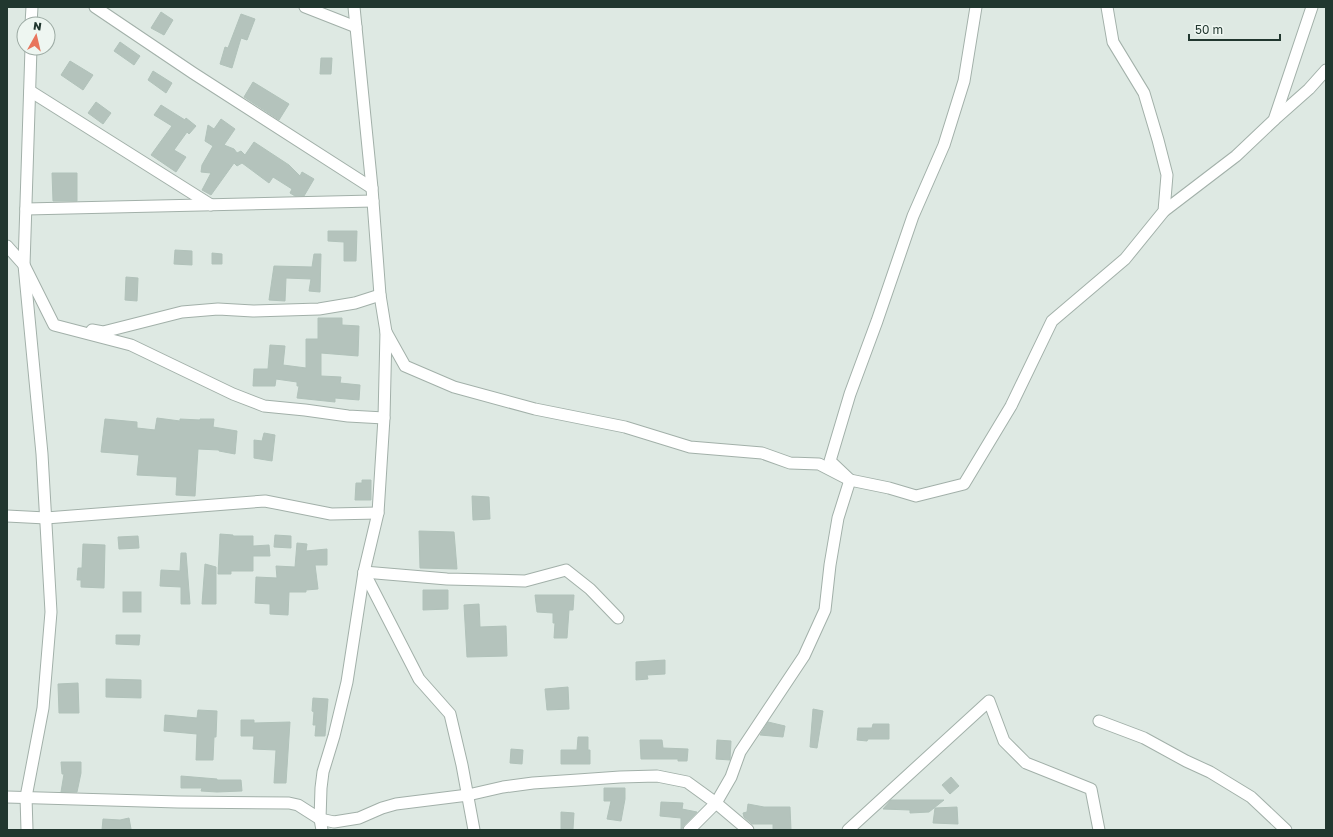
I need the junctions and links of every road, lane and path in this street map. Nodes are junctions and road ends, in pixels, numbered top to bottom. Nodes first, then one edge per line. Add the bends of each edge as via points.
1 (95, 7) edge
2 (305, 7) edge
3 (354, 7) edge
4 (976, 7) edge
5 (1107, 7) edge
6 (1312, 7) edge
7 (356, 27) junction
8 (31, 56) edge
9 (1326, 70) edge
10 (30, 91) junction
11 (1274, 120) junction
12 (372, 188) junction
13 (373, 201) junction
14 (211, 204) junction
15 (26, 209) junction
16 (1164, 211) junction
17 (7, 246) edge
18 (24, 265) junction
19 (380, 295) junction
20 (54, 325) junction
21 (386, 332) junction
22 (384, 418) junction
23 (850, 480) junction
24 (378, 513) junction
25 (7, 516) edge
26 (46, 518) junction
27 (364, 572) junction
28 (618, 618) dead end
29 (1100, 721) dead end
30 (468, 795) junction
31 (7, 797) edge
32 (26, 797) junction
33 (716, 803) junction
34 (320, 819) junction
35 (27, 830) edge
36 (322, 830) edge
37 (474, 830) edge
38 (689, 830) edge
39 (748, 830) edge
40 (848, 830) edge
41 (1099, 830) edge
42 (1286, 830) edge

1 - 12 street
2 - 7 street
3 - 7 street
4 - 23 street via 964,81 944,145 913,216 850,394 830,461
5 - 16 street via 1113,42 1144,93 1158,140 1167,175
6 - 11 street
7 - 12 street
8 - 10 street
9 - 11 street
10 - 14 street
10 - 15 street
11 - 16 street via 1236,156
12 - 13 street
13 - 14 street
13 - 19 street
14 - 15 street
15 - 18 street
16 - 23 street via 1125,259 1052,321 1011,406 964,484 916,496
17 - 18 street
18 - 20 street
18 - 26 street
19 - 20 street via 320,309 218,309 182,312 103,332
19 - 21 street
20 - 22 street via 131,345 264,406
21 - 22 street
21 - 23 street via 406,366 454,387 535,409 625,428 690,447 762,453 790,463 819,464
22 - 24 street
23 - 33 street via 838,518 825,610 804,656 740,752 731,777
24 - 26 street via 331,514 265,502
24 - 27 street
25 - 26 street
26 - 32 street via 51,612 42,708
27 - 28 street via 447,579 525,581 566,570 590,589
27 - 30 street via 419,679 450,714
27 - 34 street via 347,682 323,772
29 - 42 street via 1144,738 1210,772 1251,797
30 - 33 street via 533,783 658,776 687,782
30 - 34 street via 396,804 347,820 334,822
30 - 37 street
31 - 32 street
32 - 34 street via 289,803 298,805
32 - 35 street
33 - 38 street
33 - 39 street
34 - 36 street
40 - 41 street via 989,701 1004,741 1026,763 1091,789

